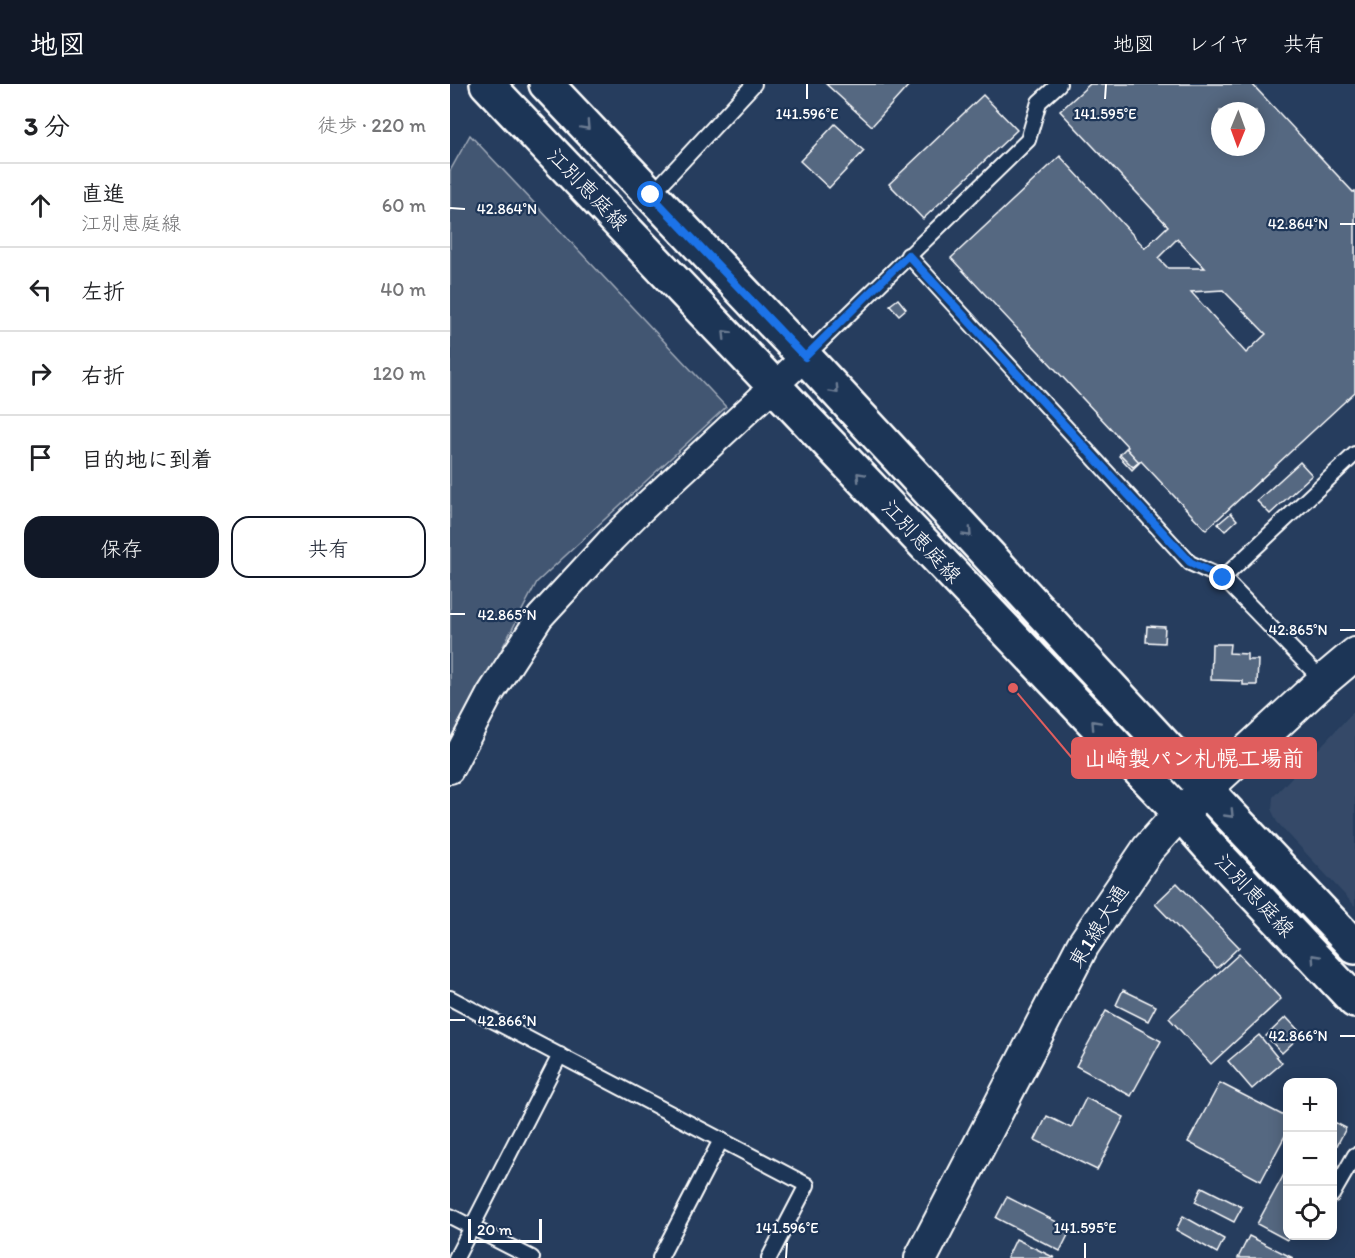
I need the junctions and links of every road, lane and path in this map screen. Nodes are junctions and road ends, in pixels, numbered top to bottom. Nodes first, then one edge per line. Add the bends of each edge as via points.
1 (488, 84) edge
2 (546, 84) edge
3 (754, 84) edge
4 (1059, 84) edge
5 (651, 195) junction
6 (908, 255) junction
7 (805, 357) junction
8 (774, 385) junction
9 (1355, 453) edge
10 (1223, 578) junction
11 (1355, 655) edge
12 (1323, 681) junction
13 (450, 770) edge
14 (1206, 790) junction
15 (1180, 813) junction
16 (1355, 947) edge
17 (450, 998) edge
18 (1355, 1001) edge
19 (560, 1055) junction
20 (721, 1140) junction
21 (1355, 1155) edge
22 (1337, 1187) edge
23 (450, 1216) edge
24 (472, 1227) junction
25 (456, 1258) edge
26 (532, 1258) edge
27 (660, 1258) edge
28 (768, 1258) edge
29 (921, 1258) edge

8 -> 1 main road, 江別恵庭線
2 -> 5 main road, 江別恵庭線
3 - 5 lane
4 - 6 lane via 1039,102 1028,140
5 - 7 main road, 江別恵庭線
6 - 7 lane
6 - 10 lane via 1190,562
7 - 8 street
7 -> 14 main road, 江別恵庭線
8 - 13 street via 642,509 540,617 490,694
15 -> 8 main road, 江別恵庭線
9 - 10 lane
10 - 12 lane
11 - 12 street, 東1線大通
12 - 14 street, 東1線大通
14 - 15 street, 東1線大通
14 -> 16 main road, 江別恵庭線
18 -> 15 main road, 江別恵庭線
15 - 29 street, 東1線大通 via 1148,849 1083,945
17 - 19 lane
19 - 20 lane
19 - 24 lane
20 - 27 lane
20 - 28 lane via 807,1185
21 - 22 lane
23 - 24 lane
24 - 25 lane
24 - 26 lane

